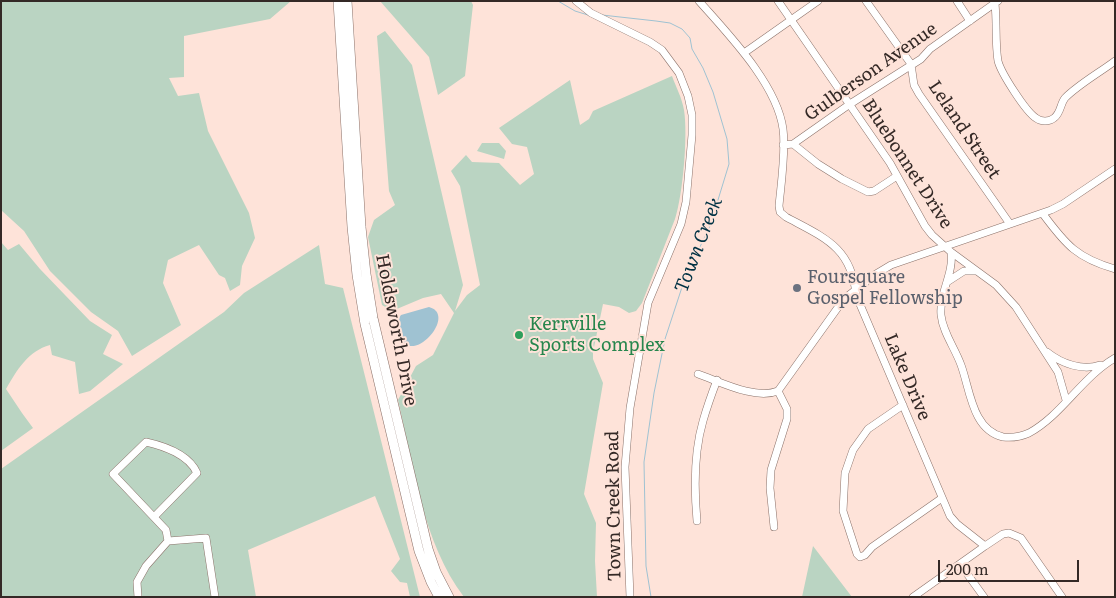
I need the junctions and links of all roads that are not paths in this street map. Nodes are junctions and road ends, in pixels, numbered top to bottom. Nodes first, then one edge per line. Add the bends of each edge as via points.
1 (338, 1) edge
2 (347, 1) edge
3 (576, 1) edge
4 (699, 1) edge
5 (778, 1) edge
6 (818, 1) edge
7 (866, 1) edge
8 (957, 1) edge
9 (996, 2) edge
10 (791, 20) junction
11 (970, 21) junction
12 (744, 53) junction
13 (1115, 61) edge
14 (911, 64) junction
15 (347, 80) junction
16 (850, 104) junction
17 (793, 144) junction
18 (783, 145) junction
19 (1114, 170) edge
20 (897, 176) junction
21 (1043, 214) junction
22 (1010, 224) junction
23 (945, 246) junction
24 (951, 252) junction
25 (1115, 269) edge
26 (976, 272) junction
27 (947, 283) junction
28 (856, 289) junction
29 (1042, 347) junction
30 (1115, 358) edge
31 (1106, 363) junction
32 (380, 368) junction
33 (698, 374) dead end
34 (717, 380) junction
35 (778, 391) junction
36 (1066, 400) junction
37 (902, 405) junction
38 (942, 498) junction
39 (154, 517) junction
40 (697, 521) dead end
41 (774, 527) dead end
42 (168, 542) junction
43 (985, 546) junction
44 (960, 564) junction
45 (138, 597) edge
46 (215, 597) edge
47 (439, 597) edge
48 (449, 597) edge
49 (630, 597) edge
50 (913, 597) edge
51 (984, 597) edge
52 (1062, 597) edge

1 - 15 main road, Holdsworth Drive
2 - 15 main road, Holdsworth Drive
3 - 49 street, Town Creek Road via 591,13 662,50 679,73 692,115 686,202 681,224 648,303 630,408 626,466
4 - 12 street, Lake Drive
5 - 10 street, Bluebonnet Drive
6 - 10 street
7 - 14 street, Leland Street
8 - 11 street
9 - 11 street, Gulberson Avenue
9 - 13 street via 999,64 1029,112 1041,121 1054,118 1064,100
10 - 12 street
10 - 16 street, Bluebonnet Drive
11 - 14 street, Gulberson Avenue
12 - 18 street, Lake Drive via 773,99 782,126
14 - 16 street, Gulberson Avenue
14 - 22 street, Leland Street via 914,85 919,94
15 - 32 main road, Holdsworth Drive via 366,274
16 - 17 street, Gulberson Avenue
16 - 20 street, Bluebonnet Drive
17 - 18 street, Gulberson Avenue
17 - 20 street via 818,164 868,192 874,192
18 - 28 street, Lake Drive via 780,212 831,243 846,261
19 - 21 street
20 - 23 street, Bluebonnet Drive via 925,226
21 - 22 street
21 - 25 street via 1063,241 1078,253 1094,263
22 - 23 street
23 - 24 street, Bluebonnet Drive
23 - 28 street via 891,265
24 - 26 street
24 - 27 street, Bluebonnet Drive
26 - 27 street via 964,271
26 - 29 street via 1006,294
27 - 36 street, Bluebonnet Drive via 941,301 941,316 961,363 977,415 986,427 999,436 1018,437 1037,428
28 - 35 street via 844,299
28 - 37 street, Lake Drive
29 - 31 street via 1067,363 1085,367
29 - 36 street via 1058,372
30 - 31 street, Bluebonnet Drive
31 - 36 street, Bluebonnet Drive
32 - 47 main road, Holdsworth Drive via 420,551
32 - 48 main road, Holdsworth Drive via 428,548
33 - 34 street
34 - 35 street via 753,393
34 - 40 street via 703,421 697,460
35 - 41 street via 786,409 786,419 771,470
37 - 38 street, Lake Drive
37 - 38 street via 868,429 853,450 844,473 843,511 857,554 864,556
38 - 43 street, Lake Drive via 952,519
39 - 39 street via 112,474 146,442 165,446 194,466 197,474
39 - 42 street via 166,530
42 - 45 street via 146,566 137,582
42 - 46 street via 206,538
43 - 44 street
43 - 52 street via 1003,534 1021,538
44 - 50 street
44 - 51 street

